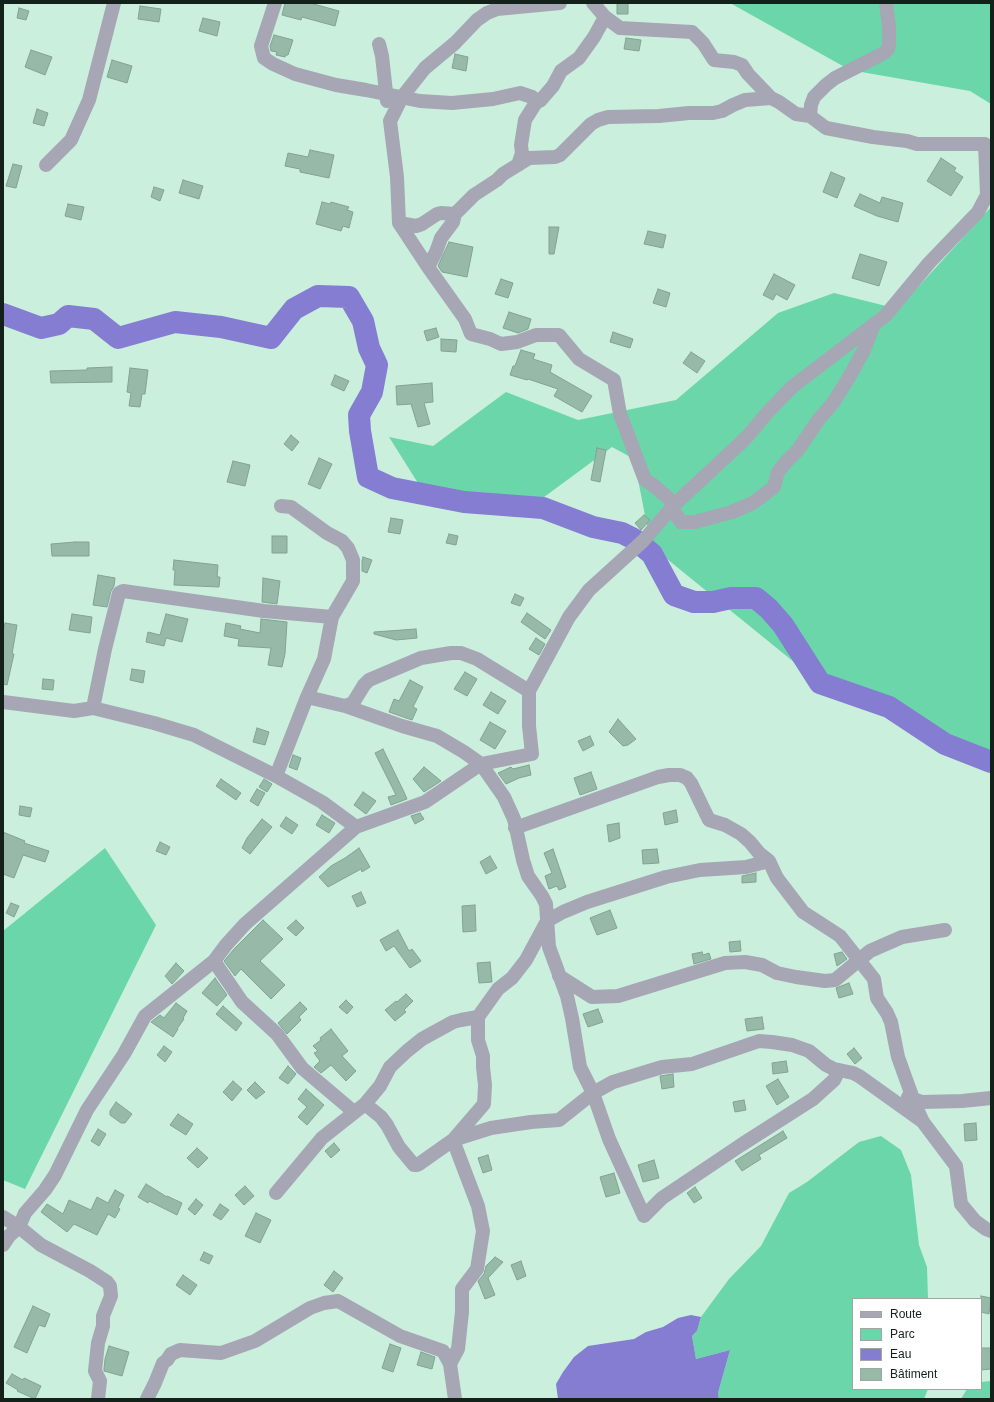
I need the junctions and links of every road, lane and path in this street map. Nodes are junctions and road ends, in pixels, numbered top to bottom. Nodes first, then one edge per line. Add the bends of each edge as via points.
1 (114, 3) edge
2 (275, 3) edge
3 (560, 3) edge
4 (593, 3) edge
5 (886, 3) edge
6 (605, 17) junction
7 (379, 44) dead end
8 (385, 93) junction
9 (402, 97) junction
10 (771, 98) junction
11 (537, 101) junction
12 (810, 116) junction
13 (390, 121) junction
14 (988, 147) edge
15 (46, 165) dead end
16 (518, 165) junction
17 (989, 194) edge
18 (456, 214) junction
19 (399, 222) junction
20 (428, 267) junction
21 (874, 324) junction
22 (673, 505) junction
23 (281, 506) dead end
24 (332, 617) junction
25 (529, 691) junction
26 (307, 697) junction
27 (3, 702) edge
28 (345, 706) junction
29 (93, 708) junction
30 (481, 764) junction
31 (276, 776) junction
32 (356, 826) junction
33 (515, 828) junction
34 (769, 861) junction
35 (547, 921) junction
36 (945, 930) dead end
37 (860, 960) junction
38 (214, 961) junction
39 (560, 976) junction
40 (478, 1017) junction
41 (839, 1070) junction
42 (875, 1086) junction
43 (593, 1092) junction
44 (913, 1098) junction
45 (991, 1098) edge
46 (360, 1108) junction
47 (923, 1122) junction
48 (453, 1140) junction
49 (276, 1193) dead end
50 (3, 1217) edge
51 (19, 1227) junction
52 (991, 1231) edge
53 (3, 1245) edge
54 (450, 1364) junction
55 (98, 1399) edge
56 (147, 1399) edge
57 (455, 1399) edge

1 - 15 street via 89,100 71,140
2 - 8 street via 262,46 264,58 295,74 336,86
3 - 9 street via 497,8 487,13 425,68
4 - 6 street
5 - 12 street via 888,49 826,85 814,97
6 - 10 street via 620,28 692,32 714,60 742,65
6 - 11 street via 579,58 562,71 542,100
7 - 8 street
8 - 9 street
8 - 13 street
9 - 11 street via 452,103 520,93 532,96
9 - 13 street
10 - 12 street via 796,114
10 - 16 street via 745,100 713,113 608,117 591,124 560,155 529,158
11 - 16 street via 525,120 522,154
12 - 14 street via 826,128 873,137 917,144
13 - 19 street via 397,177
14 - 17 street
16 - 18 street via 474,195
17 - 21 street via 978,212 929,263 885,316
18 - 19 street via 437,214 416,226
18 - 20 street via 441,238
19 - 20 street
20 - 22 street via 465,319 471,334 501,344 517,342 536,335 559,335 579,359 614,380 620,414 645,480
21 - 22 street via 792,387 745,438
21 - 22 street via 864,350 848,379 798,450 778,472 774,487 753,502 732,512 695,522 681,522
22 - 25 street via 639,544 590,590 569,618
23 - 24 street via 291,507 342,541 348,548 353,560 353,581
24 - 26 street via 324,659
24 - 29 street via 264,611 123,591 119,593
25 - 28 street via 478,659 461,653 452,653 421,658 369,680 353,702
25 - 30 street via 532,754
26 - 28 street
26 - 31 street
27 - 29 street via 74,712
28 - 30 street via 437,736
29 - 31 street via 194,735
30 - 32 street via 425,802
30 - 33 street via 507,804
31 - 32 street via 322,802
32 - 38 street via 245,924
33 - 34 street via 658,777 680,775 687,778 691,784 709,820 741,834
33 - 35 street via 528,876 546,904
34 - 35 street via 746,867 700,870 666,877 587,902
34 - 37 street via 777,878 802,912 840,936
35 - 39 street via 549,948
35 - 40 street via 526,960 512,978 498,989
36 - 37 street via 902,937 870,951
37 - 39 street via 835,980 825,981 777,973 762,965 725,962 618,996 592,997
37 - 44 street via 874,978 877,998 891,1022 898,1057
38 - 46 street via 242,1002 277,1034 302,1068
38 - 51 street via 145,1016 124,1054 86,1110 55,1175 25,1213
39 - 43 street via 572,1018 580,1067
40 - 46 street via 453,1022 422,1039 390,1067 380,1086
40 - 48 street via 478,1040 483,1056 485,1085 484,1104
41 - 42 street via 853,1073
41 - 43 street via 826,1065 809,1051 792,1045 759,1041 692,1064 662,1067 613,1082
41 - 43 street via 834,1080 813,1099 662,1198 644,1216 608,1139
42 - 44 street
42 - 47 street
43 - 48 street via 559,1120 491,1128
44 - 45 street via 922,1102
44 - 47 street
46 - 48 street via 381,1117 399,1147 414,1164 419,1164
46 - 49 street via 322,1138
47 - 52 street via 956,1166 961,1204 975,1221
48 - 54 street via 478,1206 483,1231 477,1269 462,1289 458,1349
50 - 51 street
51 - 53 street
51 - 55 street via 41,1245 90,1271 110,1286 111,1296 103,1316 95,1371 100,1381
54 - 56 street via 443,1351 400,1336 338,1300 310,1308 255,1341 221,1353 180,1350 171,1354 163,1364
54 - 57 street

